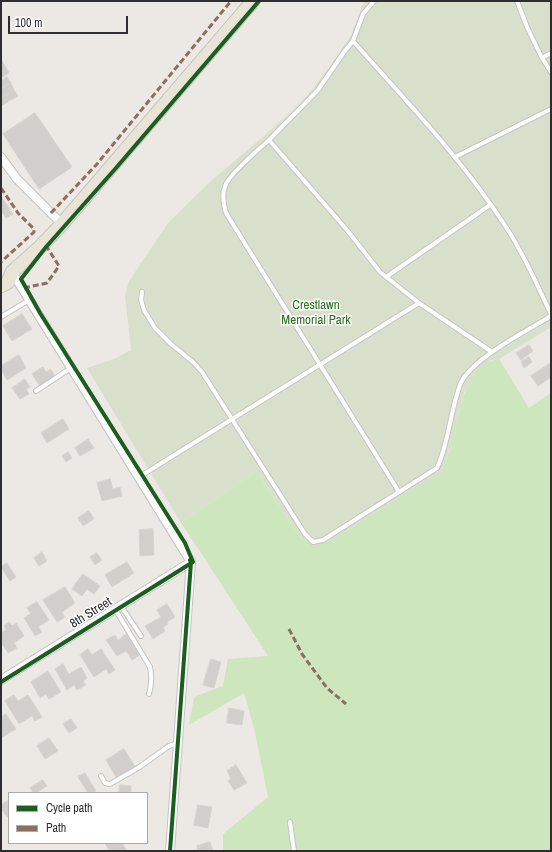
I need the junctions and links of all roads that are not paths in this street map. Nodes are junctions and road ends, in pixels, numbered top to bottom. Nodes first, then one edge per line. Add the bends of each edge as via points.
1 (253, 1) edge
2 (374, 1) edge
3 (517, 1) edge
4 (353, 41) junction
5 (551, 53) edge
6 (542, 58) junction
7 (551, 72) edge
8 (551, 109) edge
9 (269, 140) junction
10 (1, 157) edge
11 (455, 157) junction
12 (490, 204) junction
13 (62, 224) junction
14 (6, 273) edge
15 (386, 277) junction
16 (1, 286) edge
17 (142, 292) dead end
18 (29, 300) junction
19 (420, 303) junction
20 (551, 315) edge
21 (1, 317) edge
22 (492, 352) junction
23 (320, 365) junction
24 (71, 368) junction
25 (36, 391) dead end
26 (232, 419) junction
27 (139, 477) junction
28 (399, 492) junction
29 (191, 562) junction
30 (118, 608) junction
31 (141, 636) dead end
32 (1, 680) edge
33 (149, 694) dead end
34 (178, 743) junction
35 (101, 776) dead end
36 (290, 822) dead end
37 (170, 851) edge
38 (294, 851) edge

1 - 13 main road
2 - 4 lane via 363,14
3 - 6 lane
4 - 9 lane via 318,90
4 - 11 lane
5 - 6 lane
6 - 7 lane
8 - 11 lane
9 - 15 lane
9 - 23 lane via 230,176 224,189 223,202 226,213
10 - 13 street via 17,179
11 - 12 lane
12 - 15 lane
12 - 20 lane via 516,243
13 - 14 main road via 41,246
14 - 16 main road via 8,282
14 - 18 street
15 - 19 lane
17 - 26 lane via 144,310 155,328 202,372
18 - 21 lane
18 - 24 street
19 - 22 lane
19 - 23 lane
20 - 22 lane
22 - 28 lane via 473,366 460,384 444,452 437,468
23 - 26 lane
23 - 28 lane
24 - 25 lane
24 - 27 street
26 - 27 lane
26 - 28 lane via 312,542 323,540
27 - 29 street
29 - 30 street, 8th Street
29 - 34 street
30 - 31 lane
30 - 32 street, 8th Street
30 - 33 lane via 150,667 152,685
34 - 35 lane via 169,746 110,784 105,784
34 - 37 street
36 - 38 lane

